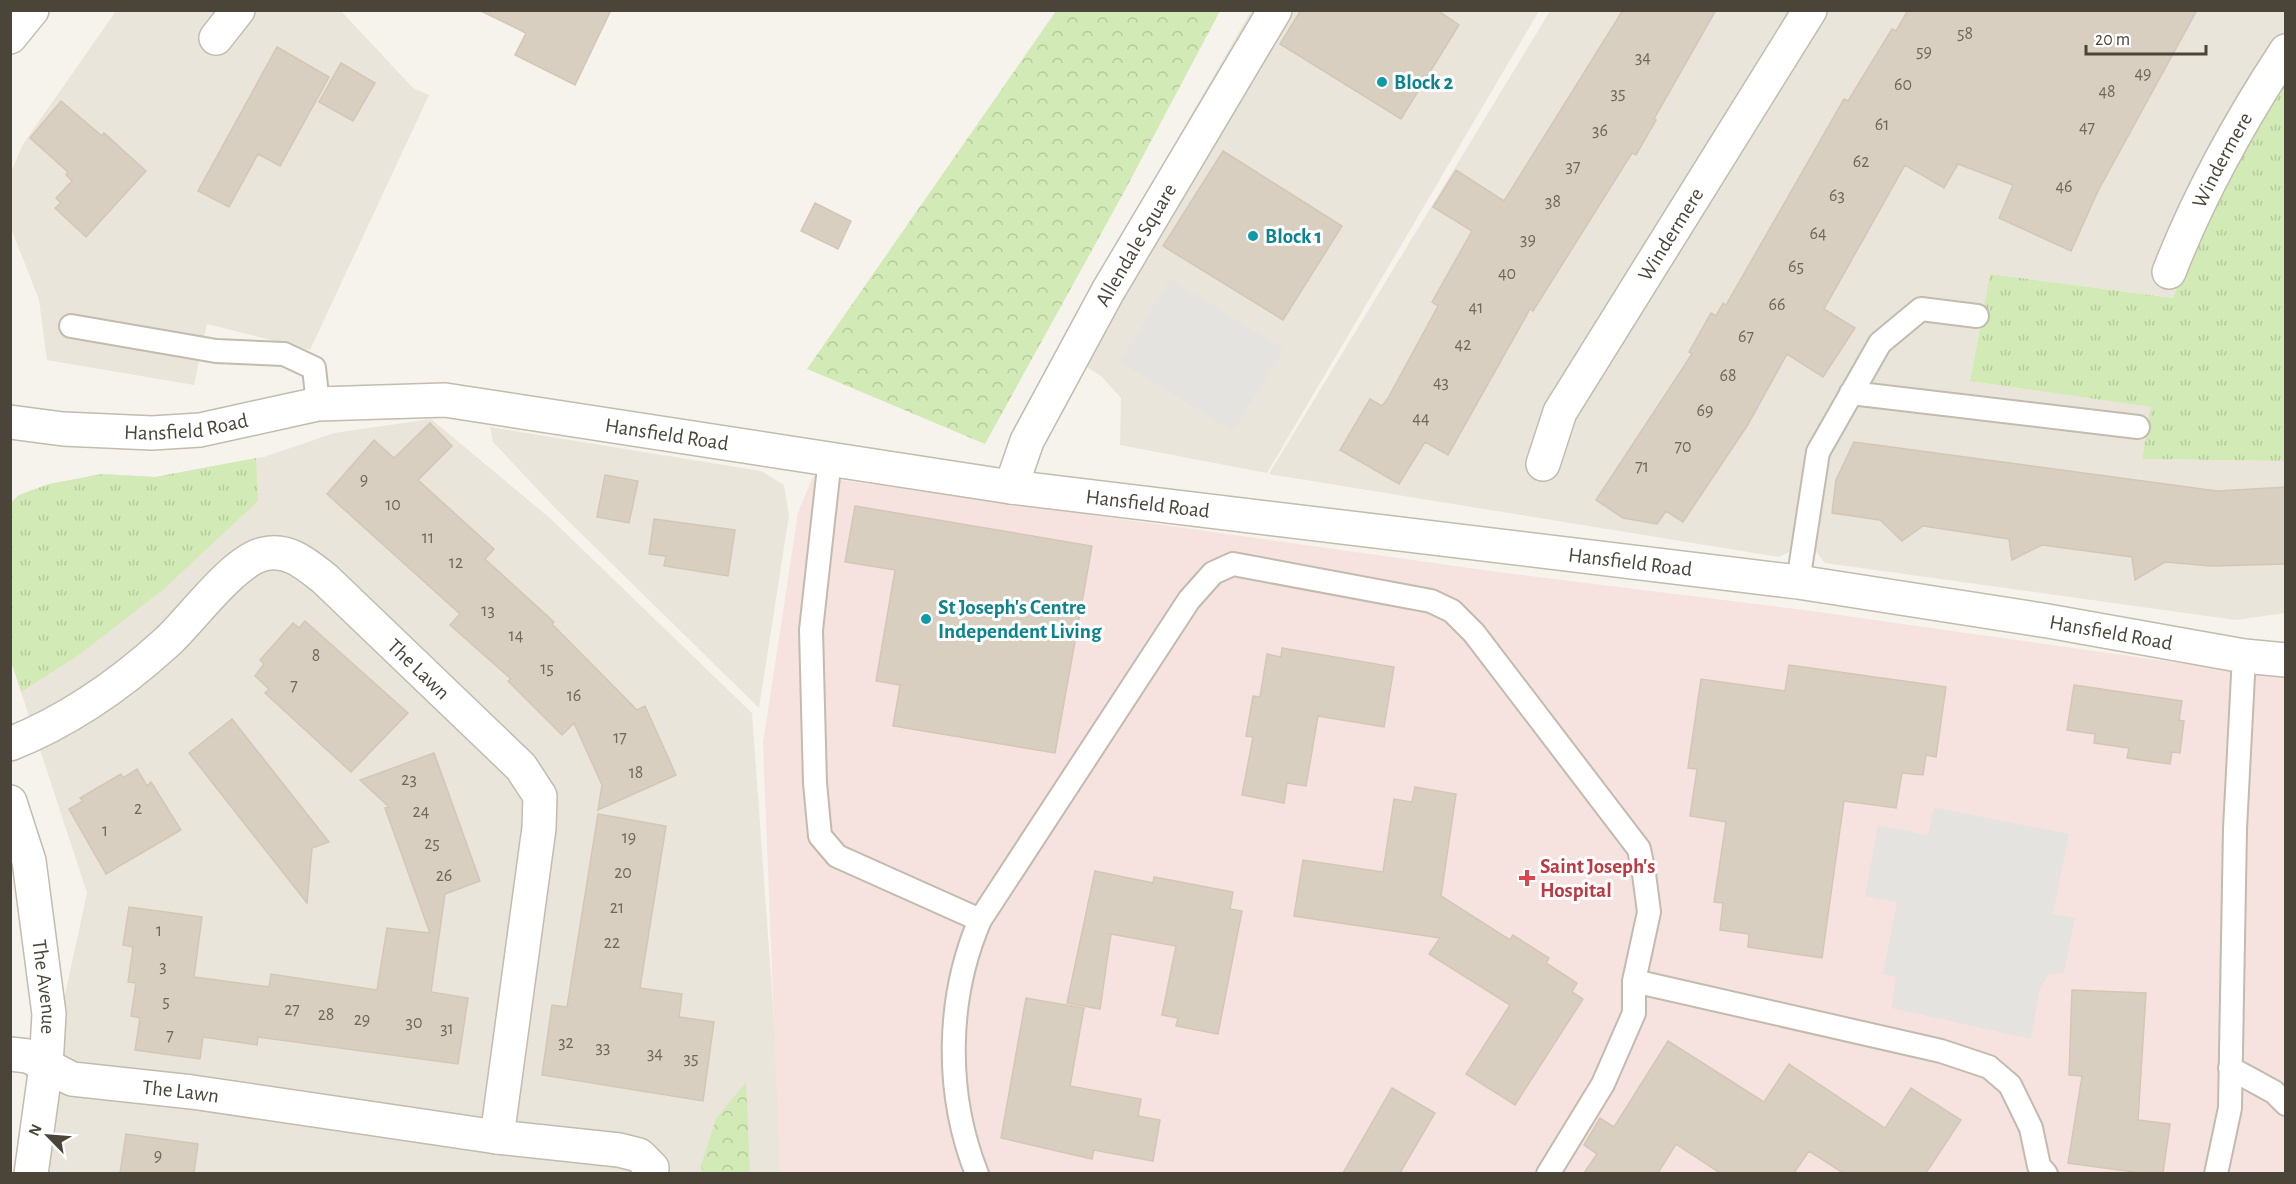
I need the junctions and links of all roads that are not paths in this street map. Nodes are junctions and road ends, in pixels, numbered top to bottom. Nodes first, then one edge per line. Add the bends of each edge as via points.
1 (32, 10) edge
2 (238, 10) edge
3 (1275, 10) edge
4 (1810, 10) edge
5 (10, 38) edge
6 (216, 38) dead end
7 (2286, 51) edge
8 (2169, 272) dead end
9 (1977, 316) dead end
10 (71, 326) dead end
11 (1851, 393) junction
12 (318, 404) junction
13 (10, 422) edge
14 (2138, 427) dead end
15 (830, 458) junction
16 (1543, 464) dead end
17 (1011, 488) junction
18 (1798, 582) junction
19 (2244, 656) junction
20 (2286, 660) edge
21 (10, 744) edge
22 (10, 802) edge
23 (981, 920) junction
24 (1634, 981) junction
25 (10, 1054) edge
26 (46, 1066) junction
27 (2230, 1068) junction
28 (2286, 1104) edge
29 (497, 1137) junction
30 (31, 1173) edge
31 (651, 1173) edge
32 (977, 1173) edge
33 (1548, 1173) edge
34 (2046, 1173) edge
35 (2216, 1173) edge

1 - 5 street
2 - 6 street
3 - 17 street, Allendale Square via 1108,291 1026,441
4 - 16 street, Windermere via 1560,412
7 - 8 street, Windermere via 2189,221
9 - 11 lane via 1921,309 1880,343
10 - 12 lane via 216,351 284,354 315,369
11 - 14 lane
11 - 18 lane via 1818,452
12 - 13 street, Hansfield Road via 200,430 63,429
12 - 15 street, Hansfield Road via 445,400
15 - 17 street, Hansfield Road
15 - 23 lane via 811,630 820,836 837,856
17 - 18 street, Hansfield Road
18 - 19 street, Hansfield Road
19 - 20 street, Hansfield Road
19 - 27 lane via 2235,830
21 - 29 street, The Lawn via 45,730 88,703 167,642 248,559 267,553 294,556 325,579 521,768 540,796 539,828
22 - 26 street, The Avenue via 29,861 49,1014
23 - 24 lane via 1189,600 1213,573 1233,564 1431,601 1452,611 1474,633 1638,849 1649,912
23 - 32 lane via 959,981 955,1028 956,1098 964,1141
24 - 33 lane via 1634,1013 1603,1084
24 - 34 lane via 1941,1051 1989,1067 2010,1085 2031,1128 2039,1166
25 - 26 street, The Lawn via 28,1056
26 - 29 street, The Lawn via 72,1079 192,1092
26 - 30 street, The Avenue
27 - 28 lane via 2274,1092
27 - 35 lane via 2230,1108
29 - 31 street, The Lawn via 619,1150 639,1155 652,1168

